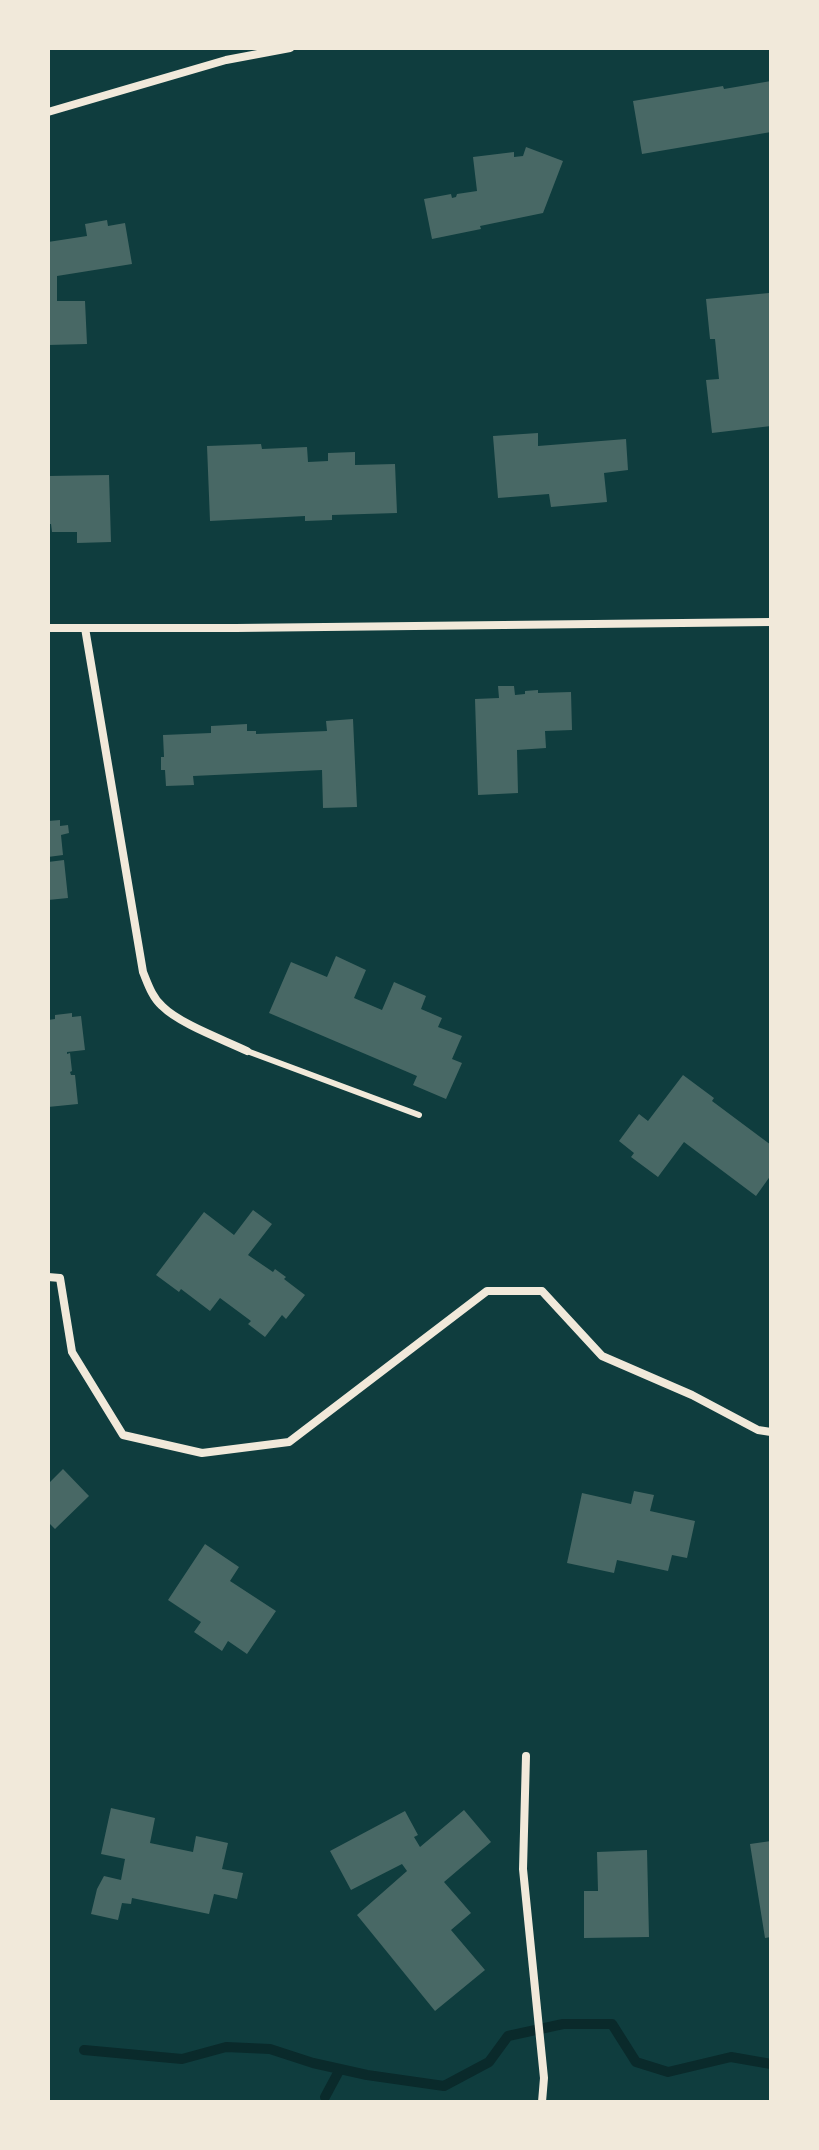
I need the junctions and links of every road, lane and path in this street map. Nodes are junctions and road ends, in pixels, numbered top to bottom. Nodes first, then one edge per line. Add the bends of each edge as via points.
1 (290, 48) edge
2 (48, 112) edge
3 (771, 622) edge
4 (48, 628) edge
5 (85, 628) junction
6 (247, 1051) joint
7 (419, 1115) dead end
8 (48, 1277) edge
9 (771, 1432) edge
10 (526, 1756) dead end
11 (542, 2102) edge

1 - 2 street via 226,60
3 - 5 street
4 - 5 street
5 - 6 street via 143,972 160,1005
6 - 7 lane
8 - 9 street via 60,1278 72,1352 123,1435 202,1453 289,1442 487,1291 542,1291 602,1356
10 - 11 street via 523,1869

